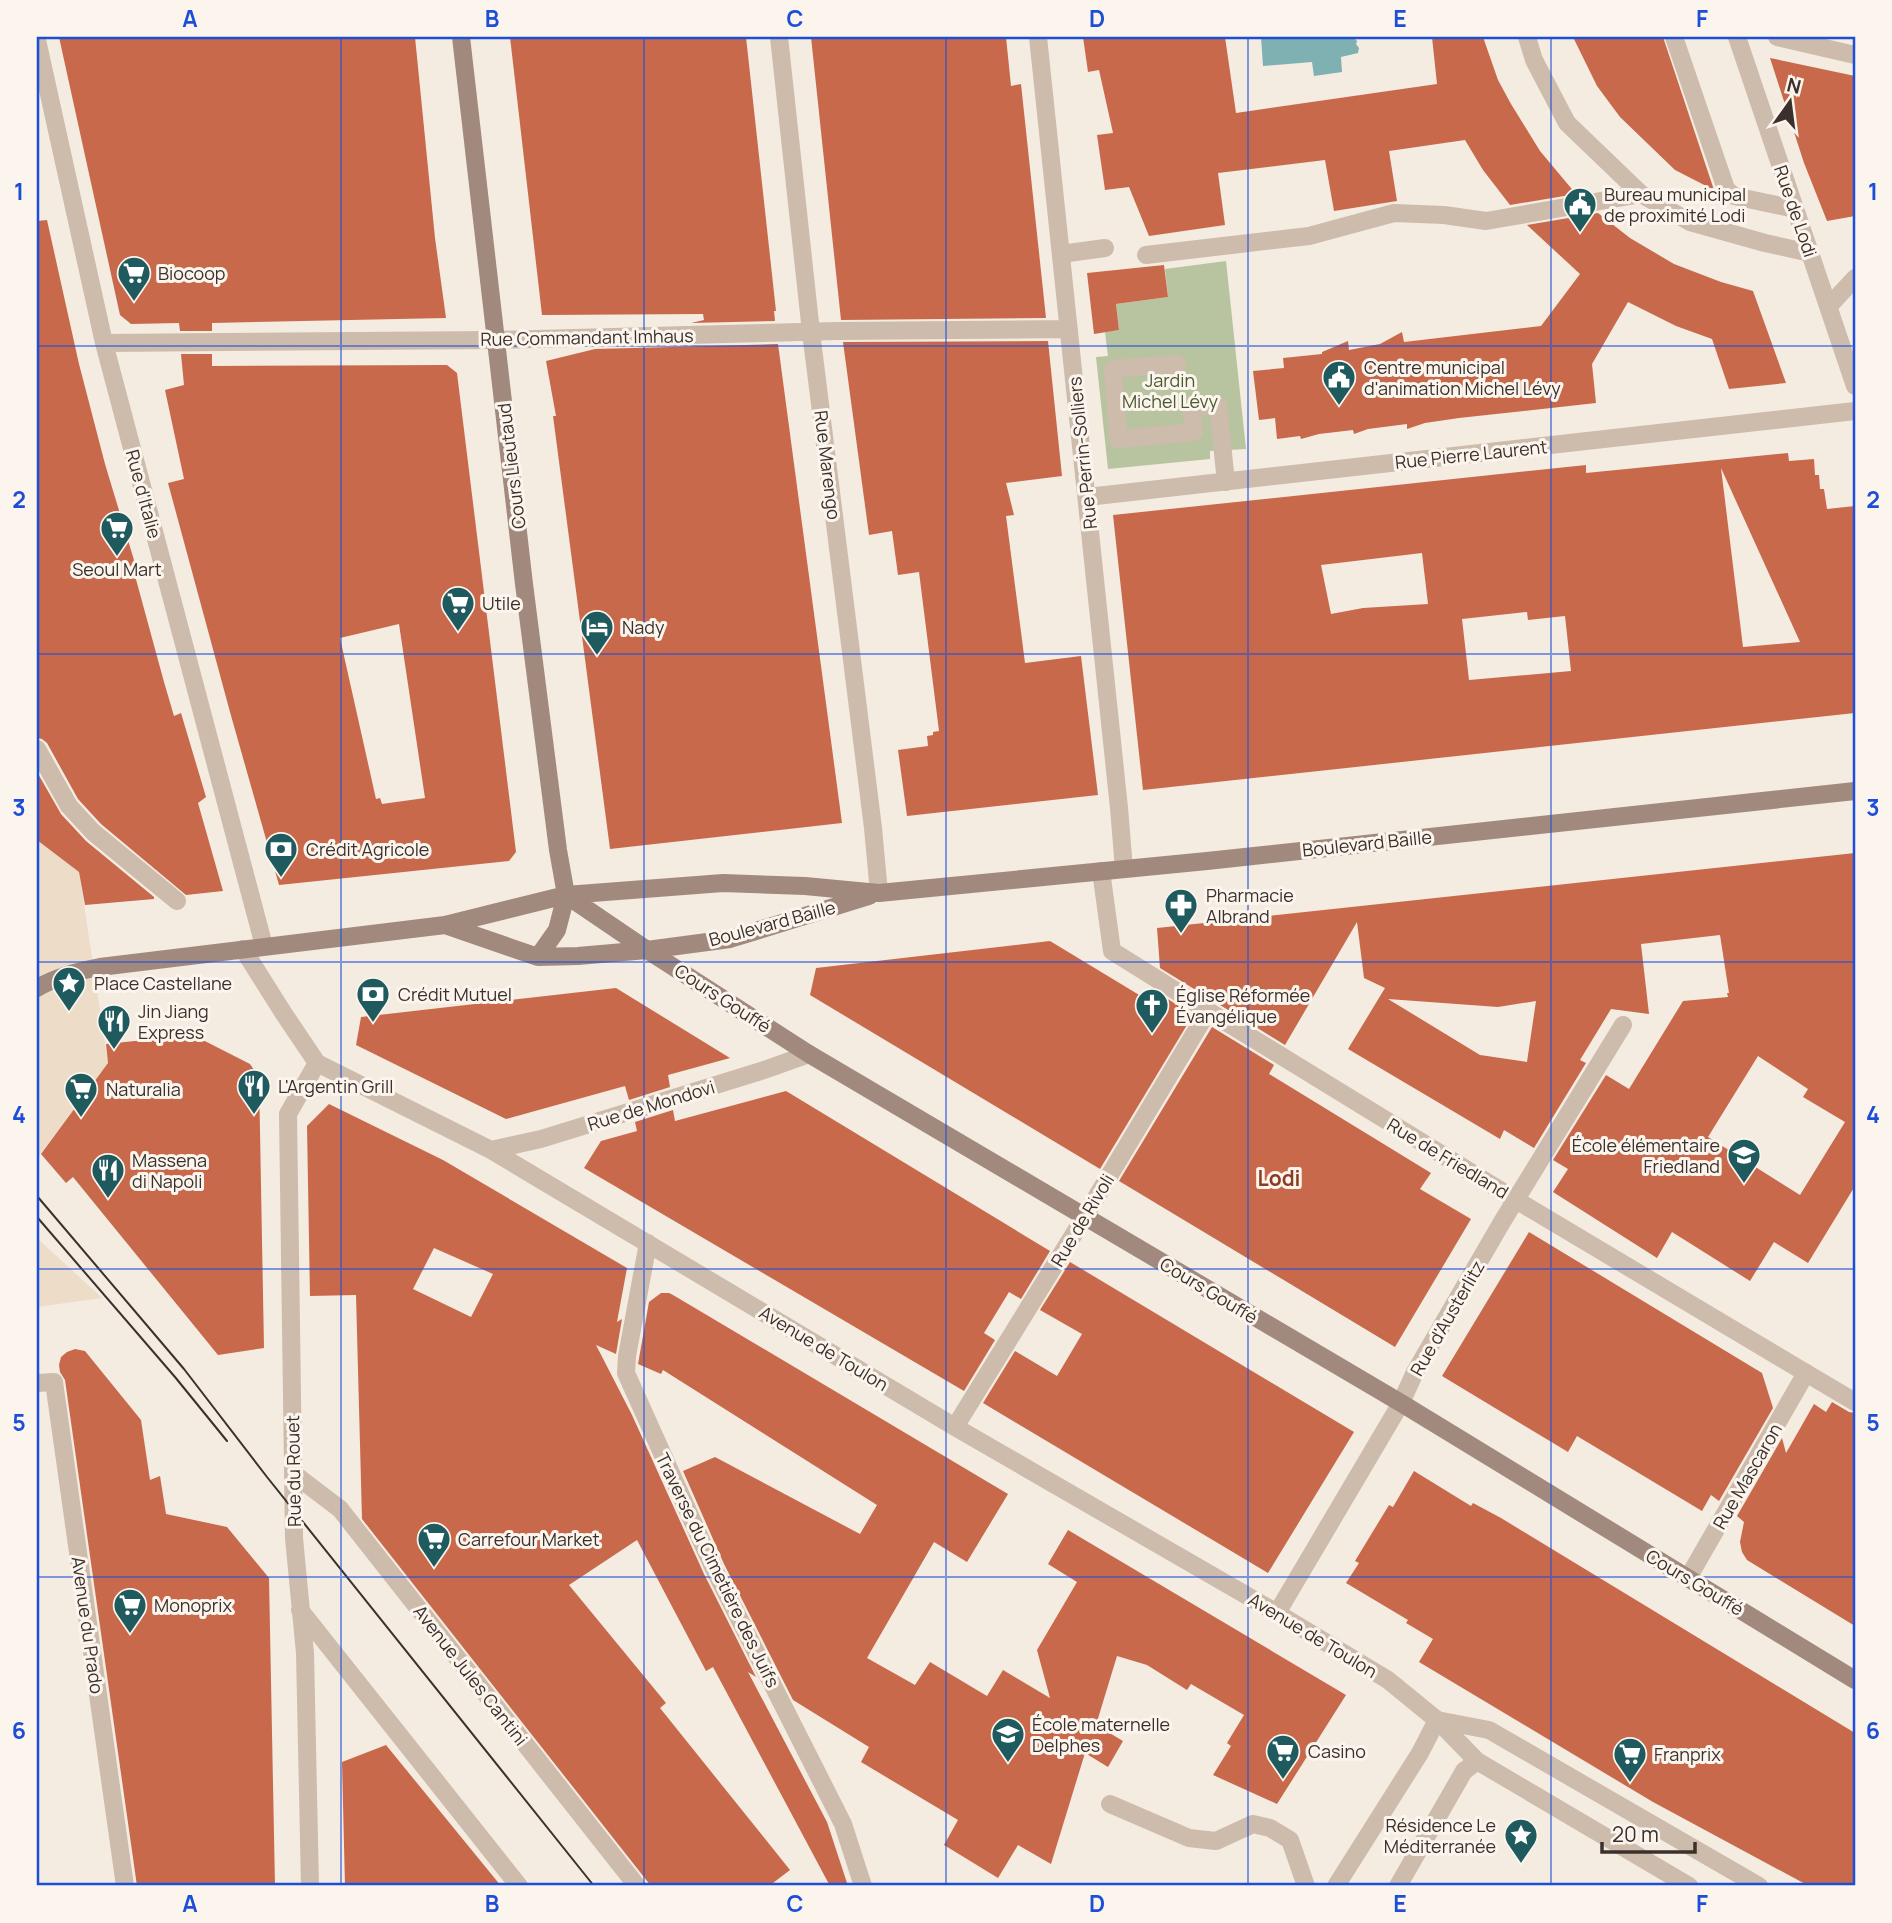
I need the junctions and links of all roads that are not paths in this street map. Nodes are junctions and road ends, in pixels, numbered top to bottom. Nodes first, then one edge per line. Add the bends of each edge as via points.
1 (461, 37) edge
2 (779, 37) edge
3 (1038, 37) edge
4 (1527, 37) edge
5 (1674, 37) edge
6 (1737, 37) edge
7 (1777, 37) edge
8 (37, 40) edge
9 (1855, 55) edge
10 (1641, 194) junction
11 (1795, 209) junction
12 (1105, 248) dead end
13 (1810, 253) junction
14 (1061, 254) junction
15 (1146, 255) dead end
16 (1855, 278) edge
17 (1829, 306) junction
18 (1069, 329) junction
19 (811, 332) junction
20 (495, 340) junction
21 (104, 343) junction
22 (1177, 364) dead end
23 (1855, 386) edge
24 (1855, 411) edge
25 (1226, 482) junction
26 (1087, 496) junction
27 (37, 749) edge
28 (1855, 791) edge
29 (1124, 869) junction
30 (1101, 871) junction
31 (879, 893) junction
32 (566, 895) junction
33 (177, 901) dead end
34 (445, 925) junction
35 (264, 946) junction
36 (243, 949) junction
37 (647, 950) junction
38 (538, 957) junction
39 (37, 988) edge
40 (1208, 1011) junction
41 (1623, 1025) dead end
42 (809, 1054) junction
43 (317, 1063) junction
44 (491, 1150) junction
45 (1516, 1200) junction
46 (1085, 1216) junction
47 (648, 1243) junction
48 (1807, 1373) junction
49 (37, 1383) edge
50 (1855, 1402) edge
51 (1401, 1403) junction
52 (955, 1427) junction
53 (294, 1474) junction
54 (1688, 1578) junction
55 (300, 1610) junction
56 (1277, 1613) junction
57 (1855, 1680) edge
58 (1437, 1720) junction
59 (1478, 1761) junction
60 (1110, 1804) dead end
61 (125, 1886) edge
62 (310, 1886) edge
63 (519, 1886) edge
64 (637, 1886) edge
65 (863, 1886) edge
66 (1306, 1886) edge
67 (1336, 1886) edge
68 (1398, 1886) edge
69 (1689, 1886) edge
70 (1759, 1886) edge

1 - 20 main road, Cours Lieutaud
2 - 19 street, Rue Marengo
3 - 14 street, Rue Perrin-Solliers
4 - 10 street via 1534,61 1567,123
5 - 11 street via 1726,189 1734,196
6 - 11 street, Rue de Lodi
7 - 9 street
8 - 21 street, Rue d'Italie
10 - 13 street via 1690,222
10 - 15 street via 1486,221 1394,214 1309,236
11 - 13 street, Rue de Lodi
12 - 14 street
13 - 17 street, Rue de Lodi
14 - 18 street, Rue Perrin-Solliers
16 - 17 street
17 - 23 street, Rue de Lodi
18 - 19 street, Rue Commandant Imhaus
18 - 26 street, Rue Perrin-Solliers
19 - 20 street, Rue Commandant Imhaus
19 - 31 street, Rue Marengo
20 - 21 street, Rue Commandant Imhaus
20 - 32 main road, Cours Lieutaud
21 - 35 street, Rue d'Italie
22 - 25 street via 1113,369 1118,439 1194,432 1191,407 1218,405
24 - 25 street, Rue Pierre Laurent
25 - 26 street, Rue Pierre Laurent
26 - 29 street, Rue Perrin-Solliers
27 - 33 street via 77,815
28 - 29 main road, Boulevard Baille
29 - 30 main road, Boulevard Baille
30 - 31 main road, Boulevard Baille
30 - 40 street, Rue de Friedland via 1112,951
31 - 32 main road, Boulevard Baille via 723,883
31 - 37 main road, Boulevard Baille via 730,939
32 - 34 main road, Boulevard Baille
32 - 37 main road, Cours Gouffé
32 - 38 main road via 556,930
34 - 35 main road, Boulevard Baille
34 - 38 main road, Boulevard Baille
35 - 36 main road, Boulevard Baille
36 - 39 main road, Boulevard Baille via 83,970
36 - 43 street, Avenue de Toulon
37 - 38 main road, Boulevard Baille
37 - 42 main road, Cours Gouffé
40 - 45 street, Rue de Friedland
40 - 46 street, Rue de Rivoli
41 - 45 street, Rue d'Austerlitz
42 - 44 street, Rue de Mondovi via 541,1139
42 - 46 main road, Cours Gouffé
43 - 44 street, Avenue de Toulon
43 - 53 street, Rue du Rouet via 288,1114
44 - 47 street, Avenue de Toulon
45 - 48 street, Rue de Friedland
45 - 51 street, Rue d'Austerlitz
46 - 51 main road, Cours Gouffé
46 - 52 street, Rue de Rivoli
47 - 52 street, Avenue de Toulon
47 - 65 street, Traverse du Cimetière des Juifs via 626,1373 715,1569 843,1825
48 - 50 street, Rue de Friedland
48 - 54 street, Rue Mascaron
49 - 61 street, Avenue du Prado via 54,1381
51 - 54 main road, Cours Gouffé
51 - 56 street, Rue d'Austerlitz
52 - 56 street, Avenue de Toulon
53 - 55 street, Rue du Rouet
53 - 64 street, Avenue Jules Cantini via 340,1509
54 - 57 main road, Cours Gouffé
55 - 62 street, Rue du Rouet
55 - 63 street
56 - 58 street, Avenue de Toulon via 1388,1680
58 - 59 street, Avenue de Toulon
58 - 67 street
58 - 70 street, Avenue de Toulon via 1489,1730
59 - 68 street via 1464,1771
59 - 69 street, Avenue de Toulon
60 - 66 street via 1189,1838 1216,1841 1253,1824 1270,1828 1290,1840

